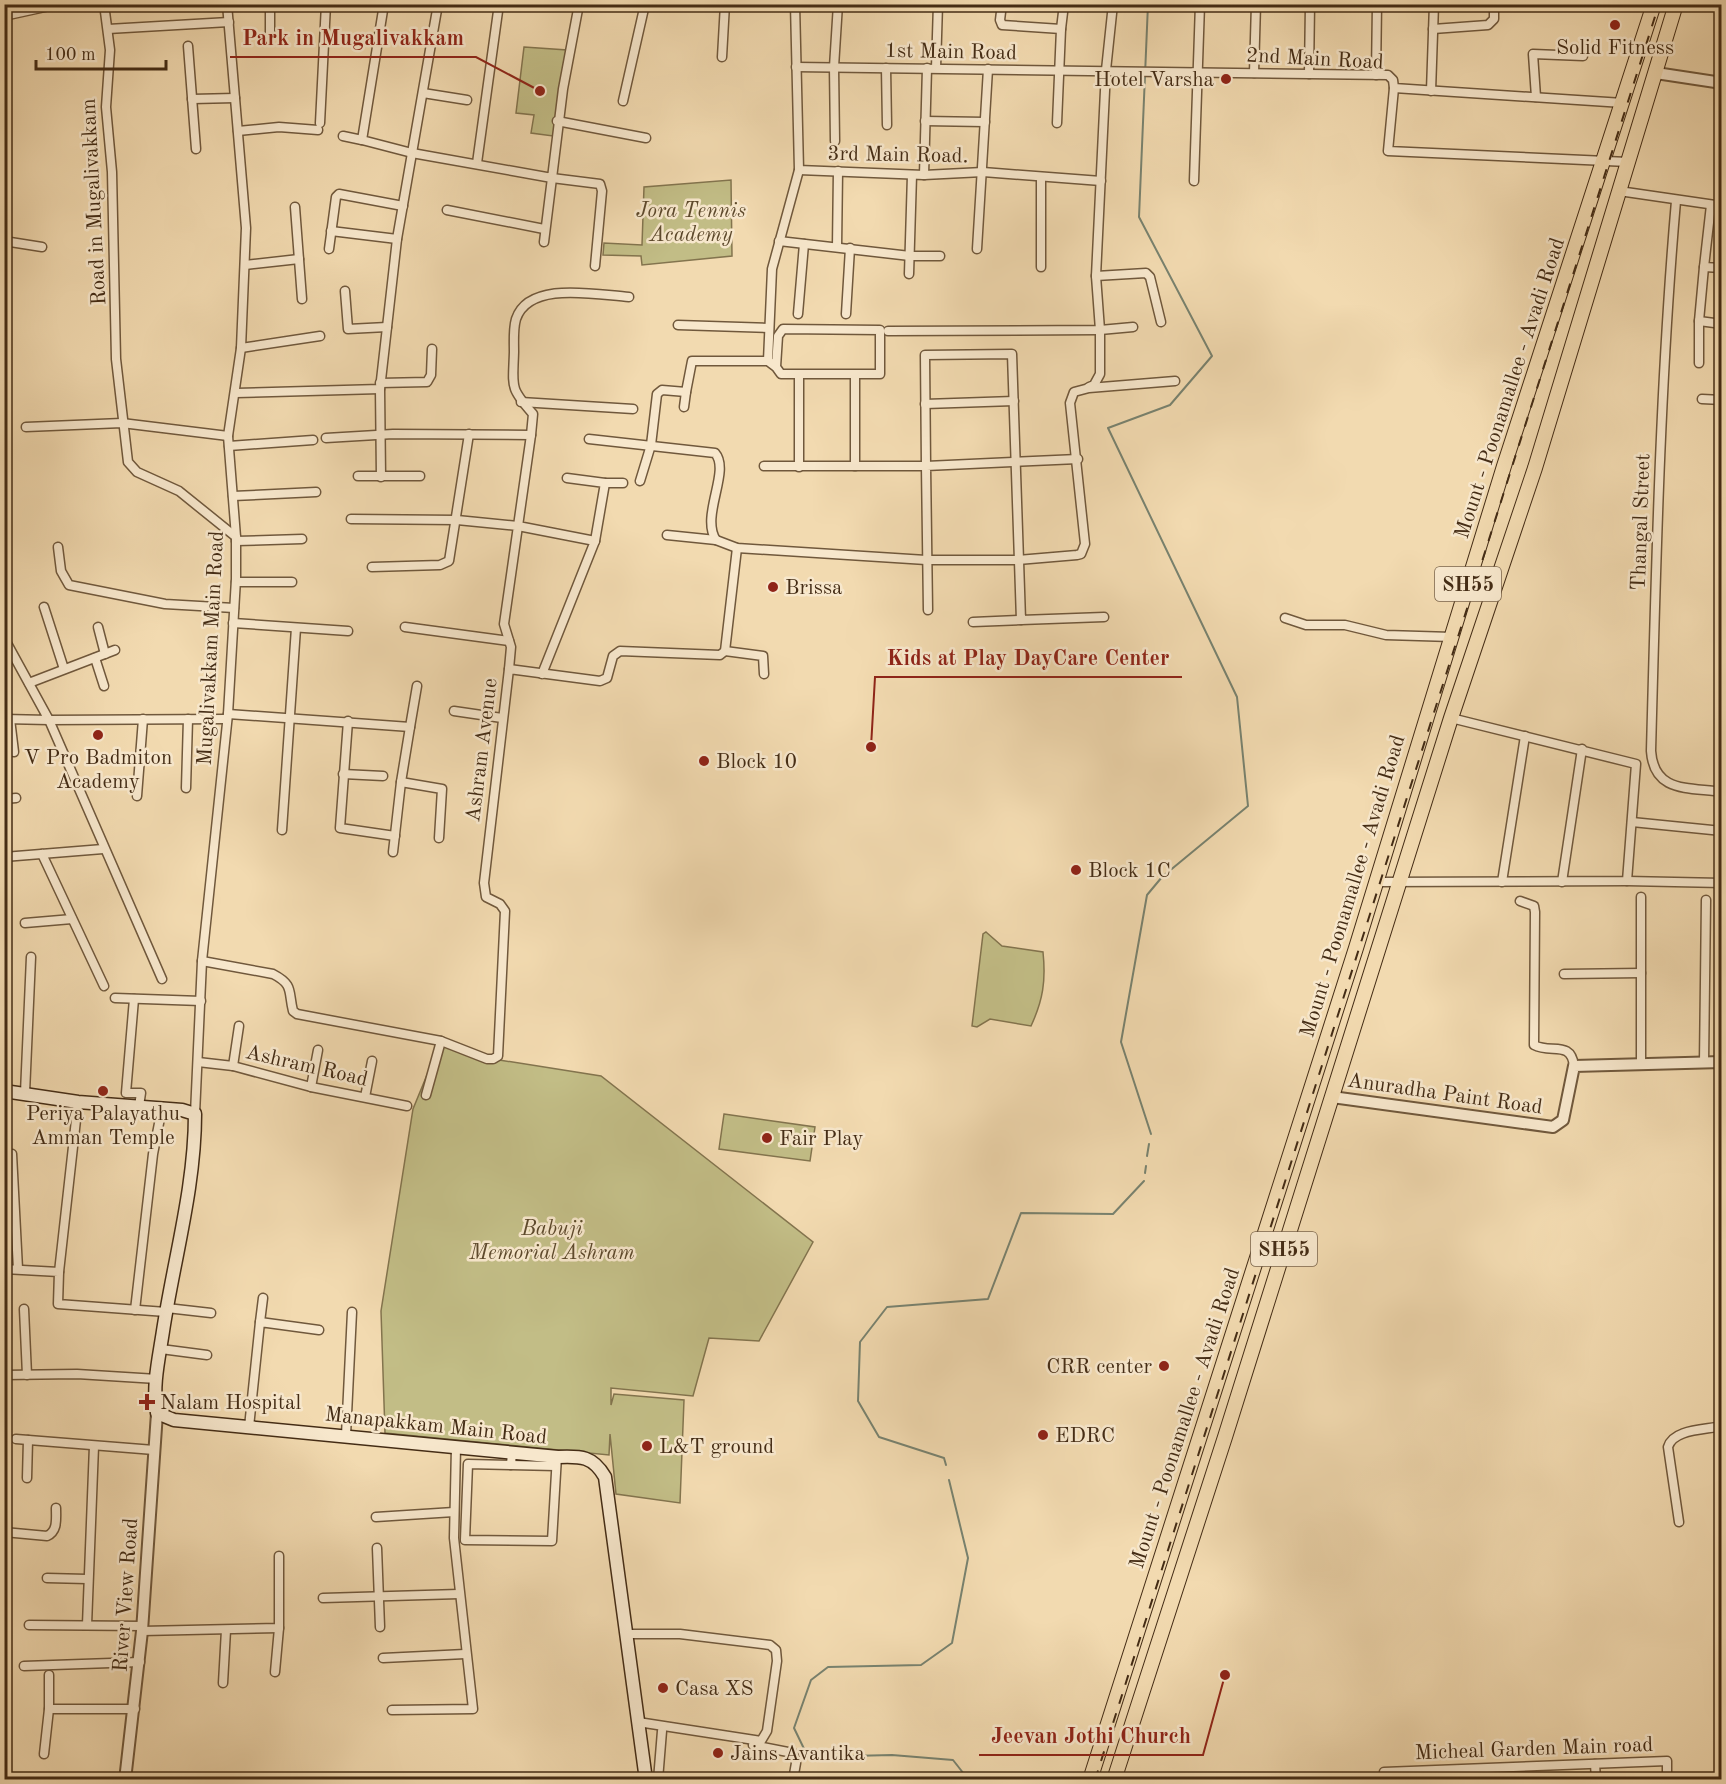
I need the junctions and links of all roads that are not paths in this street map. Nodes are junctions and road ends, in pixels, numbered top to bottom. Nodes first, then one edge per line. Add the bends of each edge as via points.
1 (59, 4) edge
2 (104, 4) edge
3 (227, 4) edge
4 (270, 4) edge
5 (326, 4) edge
6 (384, 4) edge
7 (438, 4) edge
8 (499, 4) edge
9 (579, 4) edge
10 (645, 4) edge
11 (725, 4) edge
12 (795, 4) edge
13 (838, 4) edge
14 (938, 4) edge
15 (1002, 4) edge
16 (1064, 4) edge
17 (1113, 4) edge
18 (1200, 4) edge
19 (1256, 4) edge
20 (1310, 4) edge
21 (1377, 4) edge
22 (1434, 4) edge
23 (1494, 4) edge
24 (1654, 4) edge
25 (1676, 4) edge
26 (4, 16) edge
27 (229, 22) junction
28 (108, 29) junction
29 (1061, 29) junction
30 (1433, 29) junction
31 (1646, 31) junction
32 (270, 34) dead end
33 (1666, 38) junction
34 (188, 46) dead end
35 (1583, 56) dead end
36 (722, 57) dead end
37 (796, 66) junction
38 (834, 67) junction
39 (886, 68) junction
40 (931, 68) junction
41 (988, 69) junction
42 (1060, 70) junction
43 (1106, 70) junction
44 (1197, 72) junction
45 (1254, 73) junction
46 (1656, 73) junction
47 (1309, 74) junction
48 (1376, 75) junction
49 (1722, 83) edge
50 (1394, 88) junction
51 (1431, 91) junction
52 (423, 93) junction
53 (1536, 97) junction
54 (235, 98) junction
55 (192, 99) junction
56 (467, 100) dead end
57 (623, 101) dead end
58 (1623, 103) junction
59 (925, 121) junction
60 (559, 122) junction
61 (985, 122) junction
62 (1057, 123) dead end
63 (887, 125) dead end
64 (238, 131) junction
65 (343, 136) dead end
66 (646, 138) dead end
67 (363, 140) junction
68 (836, 141) dead end
69 (196, 149) dead end
70 (412, 153) junction
71 (1605, 160) junction
72 (1628, 162) junction
73 (477, 163) junction
74 (799, 170) junction
75 (838, 171) junction
76 (983, 172) junction
77 (912, 175) junction
78 (924, 175) junction
79 (1041, 177) junction
80 (552, 178) junction
81 (1101, 181) junction
82 (1194, 181) dead end
83 (1619, 191) junction
84 (1676, 201) junction
85 (1712, 205) junction
86 (403, 206) junction
87 (1722, 206) edge
88 (295, 207) dead end
89 (447, 210) dead end
90 (544, 229) junction
91 (332, 231) junction
92 (397, 239) junction
93 (4, 240) edge
94 (779, 241) junction
95 (543, 242) dead end
96 (804, 244) junction
97 (837, 246) junction
98 (42, 247) dead end
99 (850, 248) junction
100 (329, 249) dead end
101 (977, 249) dead end
102 (910, 256) junction
103 (940, 256) dead end
104 (299, 259) junction
105 (245, 265) junction
106 (595, 266) dead end
107 (1041, 267) dead end
108 (1704, 267) junction
109 (1722, 268) edge
110 (909, 274) dead end
111 (1096, 276) junction
112 (345, 291) dead end
113 (629, 297) dead end
114 (302, 299) dead end
115 (798, 314) dead end
116 (846, 314) dead end
117 (1700, 321) junction
118 (1161, 322) dead end
119 (1722, 324) edge
120 (678, 325) dead end
121 (387, 327) junction
122 (1133, 327) dead end
123 (770, 328) junction
124 (1100, 330) junction
125 (888, 331) dead end
126 (320, 336) dead end
127 (241, 348) junction
128 (432, 349) dead end
129 (768, 361) junction
130 (1699, 363) dead end
131 (776, 367) junction
132 (799, 375) junction
133 (855, 376) junction
134 (1175, 381) dead end
135 (380, 386) junction
136 (1089, 388) junction
137 (686, 392) junction
138 (236, 393) junction
139 (1702, 399) dead end
140 (1722, 400) edge
141 (1014, 401) junction
142 (521, 402) junction
143 (925, 404) junction
144 (684, 407) dead end
145 (633, 409) dead end
146 (122, 423) junction
147 (26, 427) dead end
148 (382, 434) junction
149 (469, 434) junction
150 (531, 435) junction
151 (228, 436) junction
152 (326, 438) dead end
153 (589, 439) dead end
154 (313, 440) dead end
155 (651, 445) junction
156 (229, 446) junction
157 (1078, 459) junction
158 (1014, 461) junction
159 (764, 466) dead end
160 (855, 466) junction
161 (926, 466) junction
162 (799, 467) junction
163 (358, 476) dead end
164 (420, 476) dead end
165 (381, 477) junction
166 (567, 478) dead end
167 (640, 481) dead end
168 (605, 483) junction
169 (623, 483) dead end
170 (316, 492) dead end
171 (233, 496) junction
172 (351, 519) dead end
173 (457, 520) junction
174 (518, 526) junction
175 (667, 535) dead end
176 (236, 539) junction
177 (302, 539) dead end
178 (716, 540) junction
179 (595, 541) junction
180 (58, 547) dead end
181 (737, 548) junction
182 (926, 560) junction
183 (1018, 560) junction
184 (372, 567) dead end
185 (236, 582) junction
186 (292, 582) dead end
187 (44, 607) dead end
188 (234, 608) junction
189 (928, 610) dead end
190 (1104, 617) dead end
191 (1285, 618) dead end
192 (1022, 620) junction
193 (974, 622) dead end
194 (233, 623) junction
195 (98, 627) dead end
196 (405, 627) dead end
197 (296, 628) junction
198 (348, 631) dead end
199 (1452, 637) junction
200 (4, 638) edge
201 (510, 641) junction
202 (115, 650) dead end
203 (724, 651) junction
204 (105, 654) junction
205 (95, 658) junction
206 (64, 669) junction
207 (509, 669) junction
208 (542, 674) junction
209 (764, 674) dead end
210 (29, 683) junction
211 (104, 686) dead end
212 (417, 686) dead end
213 (454, 711) dead end
214 (227, 717) junction
215 (290, 717) junction
216 (502, 718) junction
217 (1451, 718) junction
218 (7, 719) edge
219 (143, 719) junction
220 (189, 719) junction
221 (49, 720) junction
222 (348, 721) junction
223 (410, 728) junction
224 (1526, 736) junction
225 (1582, 749) junction
226 (14, 752) dead end
227 (343, 774) junction
228 (383, 776) dead end
229 (401, 782) junction
230 (186, 788) dead end
231 (1722, 792) edge
232 (137, 796) dead end
233 (16, 798) dead end
234 (4, 799) edge
235 (1632, 822) junction
236 (282, 830) dead end
237 (1722, 831) edge
238 (395, 836) junction
239 (439, 838) dead end
240 (103, 849) junction
241 (393, 852) dead end
242 (42, 854) junction
243 (4, 857) edge
244 (1627, 881) junction
245 (1377, 882) junction
246 (1502, 882) junction
247 (1562, 882) junction
248 (1722, 883) edge
249 (1400, 884) junction
250 (1641, 897) dead end
251 (1706, 900) dead end
252 (1520, 901) dead end
253 (72, 919) junction
254 (25, 923) dead end
255 (31, 957) dead end
256 (202, 962) junction
257 (1641, 973) junction
258 (1564, 974) dead end
259 (162, 979) dead end
260 (104, 986) dead end
261 (115, 998) dead end
262 (134, 999) junction
263 (201, 1001) junction
264 (239, 1026) dead end
265 (441, 1041) junction
266 (318, 1050) dead end
267 (372, 1061) dead end
268 (198, 1062) junction
269 (1722, 1062) edge
270 (1704, 1063) junction
271 (1641, 1064) junction
272 (233, 1066) junction
273 (1574, 1066) junction
274 (311, 1087) junction
275 (4, 1091) edge
276 (25, 1093) junction
277 (426, 1095) dead end
278 (365, 1097) junction
279 (1332, 1097) junction
280 (78, 1102) junction
281 (139, 1106) junction
282 (407, 1106) dead end
283 (162, 1108) junction
284 (195, 1114) junction
285 (4, 1155) edge
286 (4, 1269) edge
287 (18, 1269) junction
288 (59, 1272) junction
289 (263, 1298) dead end
290 (24, 1309) dead end
291 (135, 1310) junction
292 (166, 1310) junction
293 (352, 1312) dead end
294 (211, 1313) dead end
295 (260, 1322) junction
296 (319, 1330) dead end
297 (160, 1349) junction
298 (207, 1355) dead end
299 (4, 1375) edge
300 (27, 1375) junction
301 (157, 1379) junction
302 (157, 1413) junction
303 (1722, 1426) edge
304 (249, 1427) junction
305 (346, 1436) junction
306 (16, 1439) dead end
307 (28, 1440) junction
308 (94, 1446) junction
309 (456, 1447) junction
310 (154, 1450) junction
311 (512, 1452) junction
312 (556, 1461) junction
313 (511, 1465) junction
314 (27, 1478) dead end
315 (56, 1508) dead end
316 (454, 1512) junction
317 (376, 1517) dead end
318 (1679, 1522) dead end
319 (4, 1532) edge
320 (377, 1548) dead end
321 (279, 1556) dead end
322 (47, 1578) dead end
323 (87, 1579) junction
324 (459, 1594) junction
325 (379, 1595) junction
326 (323, 1598) dead end
327 (29, 1625) dead end
328 (87, 1625) junction
329 (380, 1627) dead end
330 (279, 1628) junction
331 (143, 1629) junction
332 (226, 1630) junction
333 (625, 1634) junction
334 (465, 1654) junction
335 (383, 1658) dead end
336 (140, 1662) junction
337 (24, 1666) dead end
338 (275, 1672) dead end
339 (49, 1675) dead end
340 (223, 1683) dead end
341 (135, 1708) junction
342 (49, 1709) junction
343 (392, 1710) dead end
344 (638, 1725) junction
345 (662, 1731) junction
346 (44, 1754) dead end
347 (1595, 1764) junction
348 (1460, 1770) junction
349 (1384, 1772) dead end
350 (125, 1779) edge
351 (646, 1779) edge
352 (658, 1779) edge
353 (793, 1779) edge
354 (1090, 1779) edge
355 (1114, 1779) edge
356 (1460, 1779) edge
357 (1596, 1779) edge
358 (1667, 1779) edge

1 - 26 street
2 - 28 street, Road in Mugalivakkam
3 - 27 street, Mugalivakkam Main Road
4 - 32 street
5 - 64 street via 319,127
6 - 67 street
7 - 52 street
8 - 73 street
9 - 60 street
10 - 57 street
11 - 36 street
12 - 37 street, 3rd Main Road.
13 - 38 street
14 - 40 street
15 - 29 street via 1002,25
16 - 29 street
17 - 43 street
18 - 44 street
19 - 45 street
20 - 47 street
21 - 48 street
22 - 30 street
23 - 30 street via 1494,19 1488,26
24 - 31 main road, Mount - Poonamallee - Avadi Road / SH55
25 - 33 main road, Mount - Poonamallee - Avadi Road / SH55
27 - 28 street
27 - 54 street, Mugalivakkam Main Road
28 - 146 street, Road in Mugalivakkam via 106,107
29 - 42 street
30 - 51 street
31 - 33 main road
31 - 58 main road, Mount - Poonamallee - Avadi Road / SH55
33 - 46 main road, Mount - Poonamallee - Avadi Road / SH55
34 - 55 street
35 - 53 street via 1533,54
37 - 38 street, 1st Main Road
37 - 74 street, 3rd Main Road.
38 - 39 street, 1st Main Road
38 - 68 street
39 - 40 street, 1st Main Road
39 - 63 street
40 - 41 street, 1st Main Road
40 - 59 street
41 - 42 street, 1st Main Road
41 - 61 street
42 - 43 street, 1st Main Road
42 - 62 street
43 - 44 street, 2nd Main Road
43 - 81 street
44 - 45 street, 2nd Main Road
44 - 82 street
45 - 47 street, 2nd Main Road
46 - 49 street
46 - 72 main road, Mount - Poonamallee - Avadi Road / SH55
47 - 48 street, 2nd Main Road
48 - 50 street, 2nd Main Road via 1391,77
50 - 51 street, 2nd Main Road
50 - 71 street via 1388,151
51 - 53 street, 2nd Main Road
52 - 56 street
52 - 70 street
53 - 58 street, 2nd Main Road
54 - 55 street
54 - 64 street, Mugalivakkam Main Road
55 - 69 street
58 - 71 main road, Mount - Poonamallee - Avadi Road / SH55
59 - 61 street
59 - 78 street
60 - 66 street
60 - 80 street
61 - 76 street
64 - 105 street, Mugalivakkam Main Road
65 - 67 street
67 - 70 street
70 - 73 street
70 - 86 street
71 - 72 street
71 - 199 main road, Mount - Poonamallee - Avadi Road / SH55
72 - 83 main road, Mount - Poonamallee - Avadi Road / SH55
73 - 80 street
74 - 75 street, 3rd Main Road.
74 - 94 street
75 - 77 street, 3rd Main Road.
75 - 97 street
76 - 78 street, 3rd Main Road.
76 - 79 street, 3rd Main Road.
76 - 101 street
77 - 78 street, 3rd Main Road.
77 - 102 street
79 - 81 street, 3rd Main Road.
79 - 107 street
80 - 90 street
80 - 106 street via 596,183 602,188
81 - 111 street
83 - 84 street
83 - 217 main road, Mount - Poonamallee - Avadi Road / SH55 via 1535,468
84 - 85 street
84 - 231 street, Thangal Street via 1659,472 1651,751 1657,774 1665,783
85 - 87 street
85 - 108 street
86 - 91 street via 339,194
86 - 92 street
88 - 104 street
89 - 90 street
90 - 95 street
91 - 92 street
91 - 100 street
92 - 121 street
93 - 98 street
94 - 96 street
94 - 123 street via 772,269
96 - 97 street
96 - 115 street
97 - 99 street
99 - 102 street
99 - 116 street
102 - 103 street
102 - 110 street
104 - 105 street
104 - 114 street
105 - 127 street, Mugalivakkam Main Road
108 - 109 street
108 - 117 street
111 - 118 street via 1146,273
111 - 124 street
112 - 121 street via 348,329
113 - 142 street via 553,293 528,302 514,327 513,386
117 - 119 street
117 - 130 street
120 - 123 street
121 - 135 street
122 - 124 street
123 - 129 street
124 - 125 street
124 - 136 street via 1099,378
126 - 127 street
127 - 138 street, Mugalivakkam Main Road
128 - 135 street via 427,382
129 - 131 street
129 - 137 street via 692,361
131 - 132 street via 782,374
131 - 133 street via 778,336 783,329 880,330 880,374
132 - 133 street
132 - 162 street
133 - 160 street
134 - 136 street
135 - 138 street
135 - 148 street
136 - 157 street via 1074,392 1070,403
137 - 144 street
137 - 155 street via 662,390 657,394
138 - 151 street, Mugalivakkam Main Road
139 - 140 street
141 - 143 street
141 - 143 street via 1012,354 925,355
141 - 158 street
142 - 145 street
142 - 150 street via 533,414
143 - 161 street
146 - 147 street
146 - 151 street
146 - 176 street, Road in Mugalivakkam via 132,469 179,491
148 - 149 street
148 - 152 street
148 - 165 street
149 - 150 street
149 - 173 street
150 - 174 street
151 - 156 street, Mugalivakkam Main Road
153 - 155 street
154 - 156 street
155 - 167 street
155 - 178 street via 710,451 719,457 711,528
156 - 171 street, Mugalivakkam Main Road
157 - 158 street
157 - 183 street via 1085,544 1081,554
158 - 161 street
158 - 183 street
159 - 162 street
160 - 161 street
160 - 162 street
161 - 182 street
163 - 165 street
164 - 165 street
166 - 168 street
168 - 169 street
168 - 179 street
170 - 171 street
171 - 176 street, Mugalivakkam Main Road
172 - 173 street
173 - 174 street
173 - 184 street via 450,557 444,564
174 - 179 street
174 - 201 street via 504,624
175 - 178 street
176 - 177 street
176 - 185 street, Mugalivakkam Main Road
178 - 181 street
179 - 208 street
180 - 188 street via 63,576 69,585 165,604
181 - 182 street
181 - 203 street
182 - 183 street
182 - 189 street
183 - 192 street
185 - 186 street
185 - 188 street, Mugalivakkam Main Road
187 - 206 street
188 - 194 street, Mugalivakkam Main Road
190 - 192 street
191 - 199 street via 1306,625 1345,625 1386,635
192 - 193 street
194 - 197 street
194 - 214 street, Mugalivakkam Main Road
195 - 204 street
196 - 201 street
197 - 198 street
197 - 215 street
199 - 245 main road, Mount - Poonamallee - Avadi Road / SH55
200 - 210 street
201 - 207 street
202 - 204 street
203 - 208 street, Ashram Avenue via 715,657 620,651 613,656 608,678 600,681
203 - 209 street, Ashram Avenue via 764,656
204 - 205 street
205 - 206 street
205 - 211 street
206 - 210 street
207 - 208 street, Ashram Avenue
207 - 216 street, Ashram Avenue
210 - 221 street
212 - 223 street
213 - 216 street
214 - 215 street
214 - 220 street
214 - 256 street, Mugalivakkam Main Road
215 - 222 street
215 - 236 street
216 - 265 street, Ashram Avenue via 484,883 486,897 505,911 498,1056 493,1059
217 - 224 street
217 - 249 main road, Mount - Poonamallee - Avadi Road / SH55
218 - 221 street
218 - 226 street
219 - 220 street
219 - 221 street
219 - 232 street
220 - 230 street
221 - 240 street
222 - 223 street
222 - 227 street
223 - 229 street
224 - 225 street
224 - 246 street
225 - 235 street via 1636,764
225 - 247 street
227 - 228 street
227 - 238 street via 340,828
229 - 238 street
229 - 239 street via 442,789
233 - 234 street
235 - 237 street
235 - 244 street
238 - 241 street
240 - 242 street
240 - 259 street
242 - 243 street
242 - 253 street
244 - 247 street
244 - 248 street
245 - 249 street
245 - 354 main road, Mount - Poonamallee - Avadi Road / SH55
246 - 247 street
246 - 249 street
249 - 279 main road, Mount - Poonamallee - Avadi Road / SH55
250 - 257 street
251 - 270 street
252 - 273 street via 1530,902 1535,912 1534,1045 1565,1049 1572,1054
253 - 254 street
253 - 260 street
255 - 276 street
256 - 263 street, Mugalivakkam Main Road
256 - 265 street via 283,979 297,1014
257 - 258 street
257 - 271 street
261 - 262 street
262 - 263 street
262 - 281 street via 126,1093 141,1093
263 - 268 street, Mugalivakkam Main Road
264 - 272 street
265 - 277 street
266 - 274 street
267 - 278 street
268 - 272 street, Ashram Road
268 - 284 street, Mugalivakkam Main Road
269 - 270 street
270 - 271 street
271 - 273 street
272 - 274 street, Ashram Road
273 - 279 street, Anuradha Paint Road via 1563,1120 1553,1127
274 - 278 street, Ashram Road
275 - 276 main road
276 - 280 main road
278 - 282 street, Ashram Road
279 - 355 main road, Mount - Poonamallee - Avadi Road / SH55
280 - 281 main road
280 - 288 street
281 - 283 main road
283 - 284 main road
283 - 291 street
284 - 292 main road via 184,1219
285 - 287 street via 12,1154
286 - 287 street
287 - 288 street
288 - 291 street via 58,1304
289 - 295 street
290 - 300 street
291 - 292 street
292 - 294 street
292 - 297 main road
293 - 305 street
295 - 296 street
295 - 304 street
297 - 298 street
297 - 301 main road
299 - 300 street
300 - 301 street
301 - 302 main road
302 - 304 main road, Manapakkam Main Road via 174,1420
302 - 310 street, River View Road
303 - 318 street via 1678,1435 1670,1441
304 - 305 main road, Manapakkam Main Road
305 - 309 main road, Manapakkam Main Road
306 - 307 street
307 - 308 street
307 - 314 street
308 - 310 street
308 - 323 street
309 - 311 main road, Manapakkam Main Road
309 - 316 street
310 - 331 street, River View Road
311 - 312 main road, Manapakkam Main Road
311 - 313 street
312 - 313 street
312 - 313 street via 552,1541 465,1540 468,1464
312 - 333 main road, Manapakkam Main Road via 591,1459 605,1477
315 - 319 street via 56,1528 52,1534
316 - 317 street
316 - 324 street
320 - 325 street
321 - 330 street
322 - 323 street
323 - 328 street
324 - 325 street
324 - 334 street
325 - 326 street
325 - 329 street
327 - 328 street
328 - 331 street
330 - 332 street
330 - 338 street
331 - 332 street
331 - 336 street, River View Road
332 - 340 street
333 - 344 main road, Manapakkam Main Road
333 - 344 street via 680,1634 770,1645 776,1650 767,1731 761,1741
334 - 335 street
334 - 343 street via 472,1708
336 - 337 street
336 - 341 street, River View Road
339 - 342 street
341 - 342 street
341 - 350 street, River View Road
342 - 346 street
344 - 345 street
344 - 351 main road, Manapakkam Main Road
345 - 352 street
345 - 353 street via 793,1753
347 - 348 street, Micheal Garden Main road
347 - 357 street
347 - 358 street, Micheal Garden Main road via 1667,1761
348 - 349 street, Micheal Garden Main road
348 - 356 street

